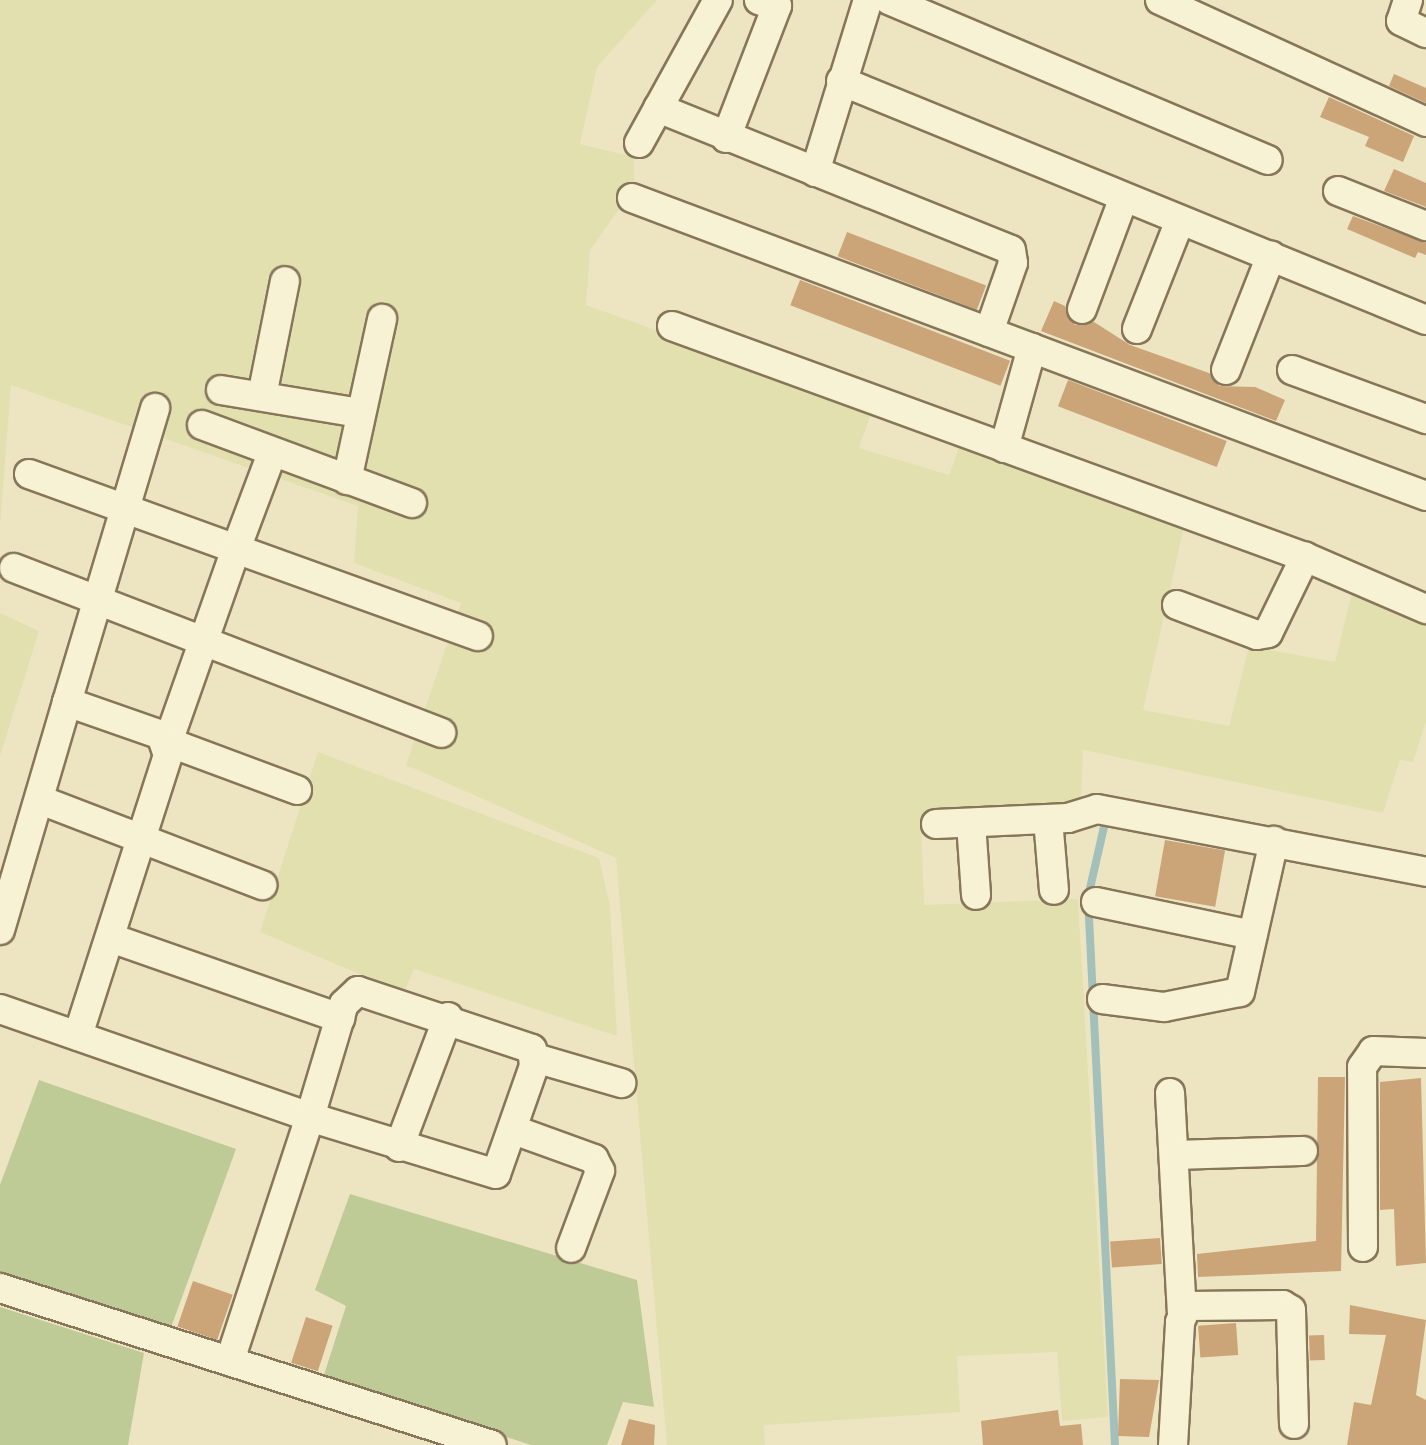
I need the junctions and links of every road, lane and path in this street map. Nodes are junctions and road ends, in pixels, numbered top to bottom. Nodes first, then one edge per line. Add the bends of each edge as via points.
1 (718, 0) edge
2 (760, 0) edge
3 (868, 0) edge
4 (889, 0) edge
5 (1160, 0) edge
6 (1403, 2) edge
7 (1426, 33) edge
8 (841, 80) junction
9 (658, 108) junction
10 (1426, 122) edge
11 (726, 138) junction
12 (639, 142) dead end
13 (1268, 160) dead end
14 (815, 172) junction
15 (1338, 192) dead end
16 (632, 198) dead end
17 (1123, 200) junction
18 (1179, 224) junction
19 (1426, 226) edge
20 (1272, 256) junction
21 (285, 281) dead end
22 (1082, 310) dead end
23 (382, 319) dead end
24 (1426, 320) edge
25 (672, 326) dead end
26 (1136, 329) dead end
27 (989, 332) junction
28 (1032, 348) junction
29 (1226, 370) dead end
30 (1292, 370) dead end
31 (221, 390) dead end
32 (262, 396) junction
33 (155, 408) dead end
34 (360, 412) junction
35 (1426, 419) edge
36 (202, 425) dead end
37 (1004, 448) junction
38 (272, 453) junction
39 (28, 474) dead end
40 (348, 480) junction
41 (1426, 496) edge
42 (412, 503) dead end
43 (126, 510) junction
44 (236, 550) junction
45 (1305, 557) junction
46 (14, 568) dead end
47 (96, 602) junction
48 (1177, 605) dead end
49 (1426, 609) edge
50 (478, 636) dead end
51 (202, 643) junction
52 (68, 702) junction
53 (441, 733) dead end
54 (168, 742) junction
55 (296, 790) dead end
56 (43, 801) junction
57 (1048, 819) junction
58 (971, 823) junction
59 (936, 824) dead end
60 (144, 840) junction
61 (1274, 841) junction
62 (1426, 872) edge
63 (262, 886) dead end
64 (1054, 890) dead end
65 (976, 895) dead end
66 (1096, 902) dead end
67 (0, 930) edge
68 (1253, 935) junction
69 (110, 938) junction
70 (1102, 1000) dead end
71 (0, 1009) edge
72 (448, 1017) junction
73 (340, 1018) junction
74 (78, 1036) junction
75 (1426, 1053) edge
76 (535, 1058) junction
77 (621, 1084) dead end
78 (1170, 1093) dead end
79 (310, 1116) junction
80 (514, 1130) junction
81 (399, 1147) junction
82 (1303, 1152) dead end
83 (1174, 1155) junction
84 (1363, 1247) dead end
85 (571, 1248) dead end
86 (0, 1288) edge
87 (1182, 1313) junction
88 (230, 1361) junction
89 (1294, 1424) dead end
90 (492, 1445) edge
91 (1173, 1445) edge

1 - 9 street
2 - 11 street via 777,6
3 - 8 street
4 - 13 street
5 - 10 street
6 - 7 street via 1401,22
8 - 14 street
8 - 17 street
9 - 11 street
9 - 12 street
11 - 14 street
14 - 27 street via 1011,250 1014,263
15 - 19 street
16 - 27 street
17 - 18 street
17 - 22 street
18 - 20 street
18 - 26 street
20 - 24 street
20 - 29 street
21 - 32 street
23 - 34 street
25 - 37 street
27 - 28 street
28 - 37 street
28 - 41 street
30 - 35 street
31 - 32 street
32 - 34 street
33 - 43 street
34 - 40 street
36 - 38 street
37 - 45 street
38 - 40 street
38 - 44 street
39 - 43 street
40 - 42 street
43 - 44 street
43 - 47 street
44 - 50 street
44 - 51 street
45 - 48 street via 1268,633 1257,635
45 - 49 street
46 - 47 street
47 - 51 street
47 - 52 street
51 - 53 street
51 - 54 street
52 - 54 street
52 - 56 street
54 - 55 street
54 - 60 street
56 - 60 street
56 - 67 street
57 - 58 street
57 - 61 street via 1084,809 1143,814
57 - 64 street
58 - 59 street
58 - 65 street
60 - 63 street
60 - 69 street
61 - 62 street
61 - 68 street
66 - 68 street
68 - 70 street via 1240,992 1164,1007
69 - 73 street
69 - 74 street
71 - 74 street
72 - 73 street via 366,990 350,996
72 - 76 street via 521,1040
72 - 81 street
73 - 79 street
74 - 79 street
75 - 84 street via 1373,1051 1362,1067
76 - 77 street
76 - 80 street
78 - 83 street
79 - 81 street
79 - 88 street
80 - 81 street via 496,1174
80 - 85 street via 594,1159 600,1171
82 - 83 street
83 - 87 street
86 - 88 street
87 - 89 street via 1187,1306 1283,1304 1291,1310
87 - 91 street
88 - 90 street

